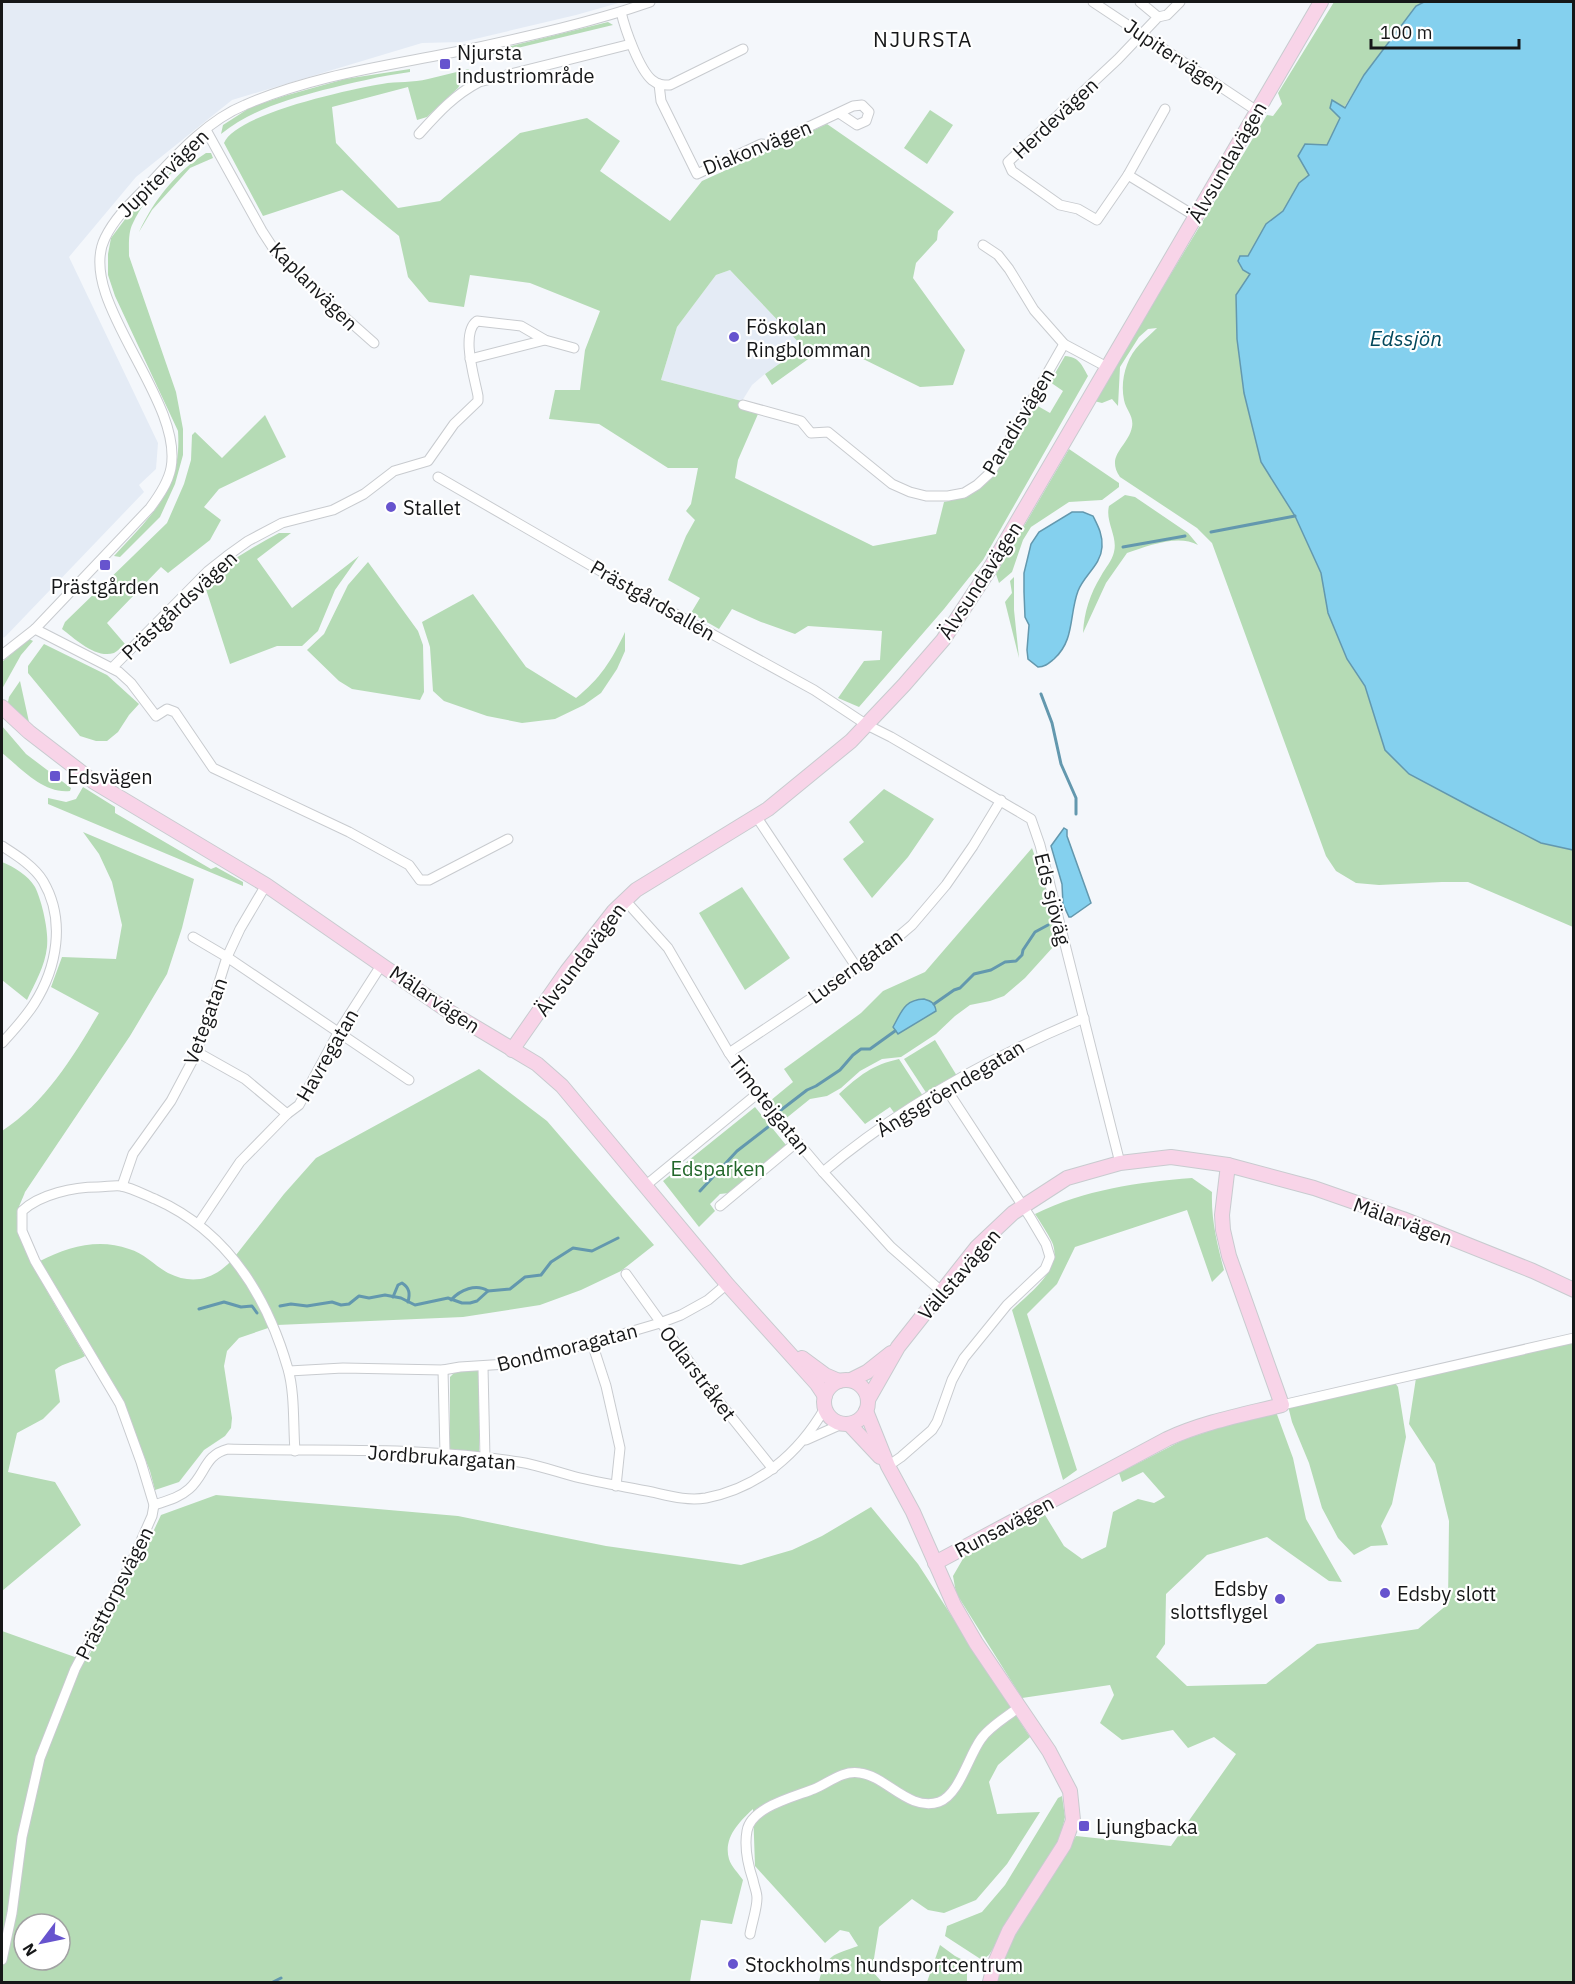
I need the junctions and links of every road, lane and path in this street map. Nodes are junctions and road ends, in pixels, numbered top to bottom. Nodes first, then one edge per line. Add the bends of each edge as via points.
1 (650, 2) edge
2 (1093, 2) edge
3 (1140, 2) edge
4 (1180, 2) edge
5 (1321, 2) edge
6 (621, 12) junction
7 (1158, 17) junction
8 (1142, 34) junction
9 (631, 44) junction
10 (743, 50) dead end
11 (659, 84) junction
12 (1165, 109) dead end
13 (1257, 111) junction
14 (839, 113) dead end
15 (206, 130) junction
16 (419, 134) dead end
17 (1128, 175) junction
18 (1195, 216) junction
19 (983, 245) dead end
20 (545, 340) junction
21 (374, 343) dead end
22 (1064, 344) junction
23 (574, 348) dead end
24 (470, 359) junction
25 (1107, 367) junction
26 (743, 405) dead end
27 (438, 477) dead end
28 (35, 629) junction
29 (23, 638) junction
30 (2, 646) edge
31 (2, 655) edge
32 (112, 668) junction
33 (2, 707) edge
34 (2, 718) edge
35 (867, 725) junction
36 (29, 732) junction
37 (1000, 800) junction
38 (756, 816) junction
39 (508, 839) dead end
40 (2, 846) edge
41 (266, 885) junction
42 (624, 899) junction
43 (193, 937) dead end
44 (227, 957) junction
45 (382, 964) junction
46 (857, 968) junction
47 (1084, 1017) junction
48 (339, 1031) junction
49 (2, 1043) edge
50 (512, 1050) junction
51 (197, 1052) junction
52 (729, 1053) junction
53 (409, 1080) dead end
54 (945, 1087) junction
55 (757, 1094) junction
56 (287, 1114) junction
57 (797, 1142) junction
58 (1120, 1163) junction
59 (1228, 1165) junction
60 (823, 1172) junction
61 (122, 1186) junction
62 (645, 1186) junction
63 (720, 1206) dead end
64 (1023, 1206) junction
65 (199, 1223) junction
66 (626, 1274) dead end
67 (727, 1284) junction
68 (1574, 1290) edge
69 (941, 1291) junction
70 (660, 1323) junction
71 (1574, 1338) edge
72 (776, 1339) junction
73 (592, 1343) junction
74 (898, 1347) junction
75 (483, 1367) junction
76 (443, 1370) junction
77 (289, 1371) junction
78 (845, 1380) junction
79 (825, 1402) junction
80 (867, 1404) junction
81 (1282, 1405) junction
82 (846, 1424) junction
83 (804, 1441) junction
84 (295, 1451) junction
85 (445, 1454) junction
86 (485, 1458) junction
87 (888, 1466) junction
88 (773, 1469) junction
89 (616, 1486) junction
90 (154, 1505) junction
91 (936, 1563) junction
92 (1019, 1707) junction
93 (750, 1934) dead end
94 (2, 1960) edge
95 (990, 1983) edge

1 - 6 street, Jupitervägen
2 - 8 street, Jupitervägen
3 - 7 street
4 - 7 street via 1167,15
5 - 13 street, Älvsundavägen
6 - 9 street
6 - 15 street, Jupitervägen via 365,68 301,86 244,105
7 - 8 street
8 - 13 street, Jupitervägen
8 - 17 street, Herdevägen via 1008,162 1012,171 1060,205 1078,208 1097,220
9 - 11 street via 650,79
9 - 16 street via 479,82 445,105
10 - 11 street via 670,85
11 - 14 street, Diakonvägen via 661,101 697,174
12 - 17 street, Herdevägen
13 - 18 street, Älvsundavägen
15 - 21 street, Kaplanvägen via 275,251
15 - 28 street, Jupitervägen via 113,221 101,245 100,273 106,298 164,418 171,441 171,467 150,508
17 - 18 street
18 - 25 street, Älvsundavägen
19 - 22 street via 1004,262 1034,310
20 - 23 street, Prästgårdsvägen
20 - 24 street, Prästgårdsvägen
20 - 24 street, Prästgårdsvägen via 521,326 477,321 471,328
22 - 25 street
22 - 26 street, Paradisvägen via 991,472 964,493 926,496 910,492 892,484 828,432 811,432 801,421
24 - 32 street, Prästgårdsvägen via 478,401 454,424 428,461 394,471 364,494 333,510 282,523 248,541 208,571
25 - 35 street, Älvsundavägen via 979,587 943,640
27 - 35 street, Prästgårdsallén via 814,690
28 - 29 street, Jupitervägen
28 - 32 street, Prästgårdsvägen
29 - 30 street, Jupitervägen
29 - 31 street, Jupitervägen
32 - 39 street, Prästgårdsvägen via 131,683 156,716 167,709 175,712 213,768 349,832 409,866 420,880 429,880
33 - 36 street, Mälarvägen
34 - 36 street, Mälarvägen
35 - 37 street, Eds sjöväg
35 - 38 street, Älvsundavägen via 805,780
36 - 41 street, Mälarvägen via 94,782
37 - 46 street, Luserngatan via 973,846 912,925
37 - 47 street, Eds sjöväg via 1031,819
38 - 42 street, Älvsundavägen
38 - 46 street
40 - 49 street via 25,861 43,880 54,905 56,930 48,979 34,1005
41 - 44 street, Vetegatan
41 - 45 street, Mälarvägen
42 - 50 street, Älvsundavägen
42 - 52 street, Timotejgatan via 668,948
43 - 44 street
44 - 48 street
44 - 51 street, Vetegatan
45 - 48 street, Havregatan
45 - 50 street, Mälarvägen
46 - 52 street, Luserngatan
47 - 54 street, Ängsgröendegatan via 1028,1041
47 - 58 street, Eds sjöväg
48 - 53 street
48 - 56 street, Havregatan via 300,1105
50 - 62 street, Mälarvägen via 537,1064 562,1086
51 - 56 street via 245,1078
51 - 61 street, Vetegatan via 171,1101 133,1154
52 - 55 street, Timotejgatan
54 - 60 street, Ängsgröendegatan via 875,1131
54 - 64 street
55 - 57 street, Timotejgatan
55 - 62 street
56 - 65 street, Havregatan via 240,1162
57 - 60 street, Timotejgatan
57 - 63 street
58 - 59 street, Vällstavägen via 1172,1157
58 - 64 street, Vällstavägen via 1066,1178
59 - 68 street, Mälarvägen via 1314,1188 1403,1219
59 - 81 street via 1223,1230
60 - 69 street, Timotejgatan via 891,1246
61 - 65 street
61 - 90 street, Prästtorpsvägen via 87,1187 31,1202 22,1211 22,1232 35,1261 120,1404
62 - 67 street, Mälarvägen
64 - 69 street, Vällstavägen via 977,1246
64 - 87 street via 1046,1244 1050,1257 1045,1269 1007,1305 964,1358 932,1430
65 - 77 street via 229,1253 253,1286
66 - 70 street, Odlarstråket
67 - 70 street, Bondmoragatan via 708,1300
67 - 72 street, Mälarvägen
69 - 74 street, Vällstavägen
70 - 73 street, Bondmoragatan
70 - 88 street, Odlarstråket
71 - 81 street
72 - 78 street, Mälarvägen via 825,1375
72 - 79 street, Mälarvägen via 817,1384
73 - 75 street, Bondmoragatan
73 - 89 street via 620,1448
74 - 78 street, Vällstavägen via 867,1372
74 - 80 street, Vällstavägen
75 - 76 street, Bondmoragatan
75 - 86 street
76 - 77 street, Bondmoragatan
76 - 85 street
77 - 84 street
78 - 79 street via 831,1387
78 - 80 street via 861,1385
79 - 82 street via 831,1417
79 - 83 street, Jordbrukargatan
80 - 82 street via 859,1419
80 - 87 street
81 - 91 street, Runsavägen via 1193,1427
82 - 83 street, Jordbrukargatan
82 - 87 street
83 - 88 street, Jordbrukargatan
84 - 85 street, Jordbrukargatan
84 - 90 street, Jordbrukargatan via 217,1452 188,1490
85 - 86 street, Jordbrukargatan
86 - 89 street, Jordbrukargatan via 520,1462
87 - 91 street
88 - 89 street, Jordbrukargatan via 733,1491 705,1498 685,1499
90 - 94 street, Prästtorpsvägen via 133,1559 75,1669 40,1758 22,1837
91 - 92 street, Runsavägen via 954,1605
92 - 93 street via 982,1738 956,1787 948,1798 936,1803 902,1795 861,1773 843,1773 760,1813 747,1830 746,1851 757,1897
92 - 95 street, Runsavägen via 1066,1780 1071,1791 1073,1820 1064,1845 1009,1931

